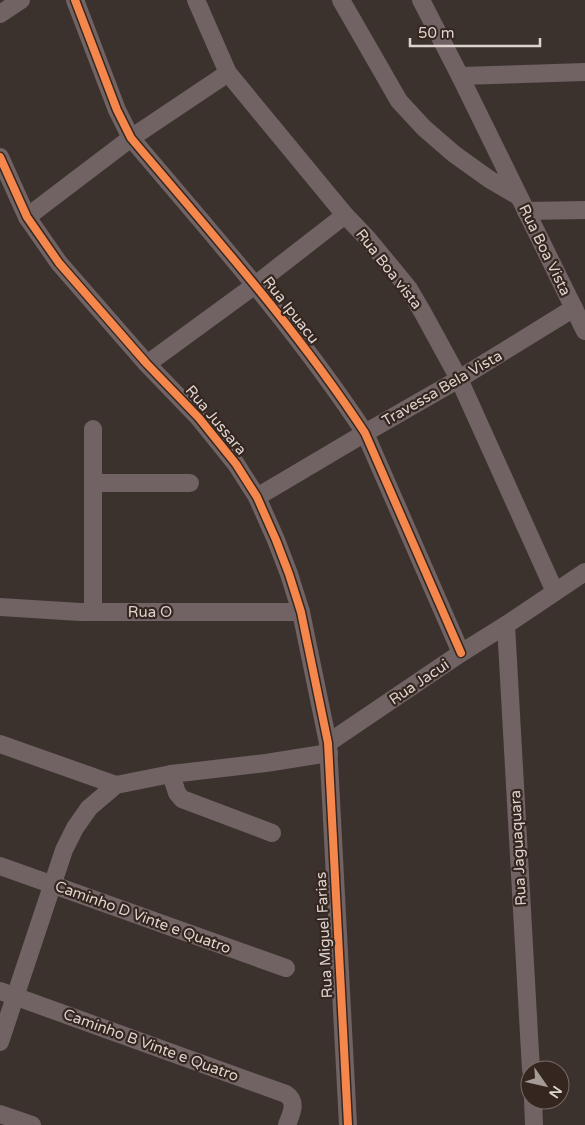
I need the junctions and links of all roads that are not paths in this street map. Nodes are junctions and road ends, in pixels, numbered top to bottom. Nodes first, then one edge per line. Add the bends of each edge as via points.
1 (21, 0) edge
2 (76, 0) edge
3 (196, 0) edge
4 (341, 0) edge
5 (422, 0) edge
6 (0, 14) edge
7 (585, 72) edge
8 (228, 73) junction
9 (460, 76) junction
10 (131, 138) junction
11 (0, 157) edge
12 (522, 204) junction
13 (585, 210) edge
14 (345, 216) junction
15 (27, 217) junction
16 (255, 285) junction
17 (574, 308) junction
18 (585, 331) edge
19 (147, 364) junction
20 (459, 380) junction
21 (93, 429) dead end
22 (365, 433) junction
23 (92, 483) junction
24 (190, 484) dead end
25 (257, 497) junction
26 (585, 572) edge
27 (554, 592) junction
28 (0, 608) edge
29 (93, 612) junction
30 (301, 612) junction
31 (506, 626) junction
32 (461, 653) junction
33 (0, 744) edge
34 (329, 748) junction
35 (171, 774) junction
36 (116, 785) junction
37 (272, 833) dead end
38 (0, 866) edge
39 (52, 884) junction
40 (286, 968) dead end
41 (8, 994) edge
42 (0, 1042) edge
43 (530, 1060) edge
44 (536, 1110) edge
45 (0, 1114) edge
46 (539, 1124) edge
47 (32, 1125) edge
48 (287, 1125) edge
49 (348, 1125) edge

1 - 6 street
2 - 10 street, Rua Ipuacu via 117,110
3 - 8 street, Rua Boa vista
4 - 12 street, Rua Boa Vista via 399,101 454,154
5 - 9 street
7 - 9 street
8 - 10 street
8 - 14 street, Rua Boa vista
9 - 12 street
10 - 15 street
10 - 16 street, Rua Ipuacu
11 - 15 street, Rua Jussara
12 - 13 street
12 - 17 street, Rua Boa Vista
14 - 16 street
14 - 20 street, Rua Boa vista via 409,290
15 - 19 street, Rua Jussara via 59,263
16 - 19 street
16 - 22 street, Rua Ipuacu
17 - 18 street, Rua Boa Vista
17 - 20 street, Travessa Bela Vista
19 - 25 street, Rua Jussara via 199,418 236,464
20 - 22 street, Travessa Bela Vista
20 - 27 street, Rua Boa vista
21 - 23 street
22 - 25 street, Travessa Bela Vista
22 - 32 street, Rua Ipuacu
23 - 24 street
23 - 29 street
25 - 30 street, Rua Jussara
26 - 27 street, Rua Jacui
27 - 31 street, Rua Jacui
28 - 29 street, Rua O
29 - 30 street, Rua O
30 - 34 street, Rua Jussara
31 - 32 street, Rua Jacui
31 - 43 street, Rua Jaguaquara
32 - 34 street, Rua Jacui
33 - 36 street
34 - 35 street, Rua Jacui via 266,763
34 - 49 street, Rua Miguel Farias
35 - 36 street, Rua Jacui
35 - 37 street via 182,799
36 - 39 street via 89,808 75,828
38 - 39 street, Caminho D Vinte e Quatro
39 - 40 street, Caminho D Vinte e Quatro
39 - 41 street
41 - 42 street
41 - 48 street, Caminho B Vinte e Quatro via 286,1094 293,1106
44 - 46 street
45 - 47 street

